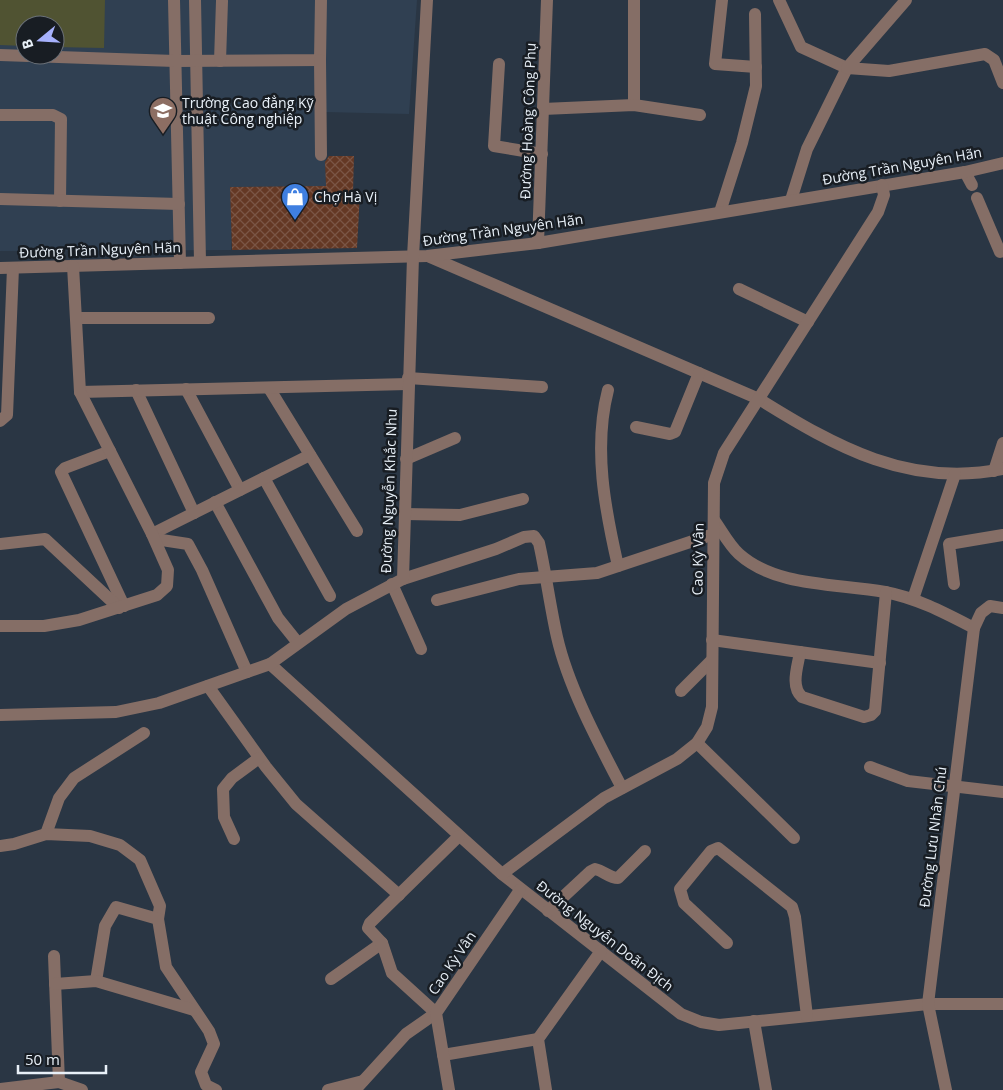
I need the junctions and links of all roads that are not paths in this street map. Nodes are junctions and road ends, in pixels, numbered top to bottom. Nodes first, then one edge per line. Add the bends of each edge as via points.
1 (174, 0) edge
2 (195, 0) edge
3 (321, 0) edge
4 (428, 0) edge
5 (547, 0) edge
6 (634, 0) edge
7 (722, 0) edge
8 (779, 0) edge
9 (906, 0) edge
10 (222, 1) edge
11 (755, 14) dead end
12 (0, 55) edge
13 (320, 60) junction
14 (175, 61) junction
15 (196, 61) junction
16 (220, 61) junction
17 (499, 64) dead end
18 (756, 67) junction
19 (847, 68) junction
20 (1003, 83) edge
21 (634, 105) junction
22 (543, 109) junction
23 (0, 115) edge
24 (700, 115) dead end
25 (197, 147) junction
26 (178, 148) junction
27 (542, 154) junction
28 (320, 155) dead end
29 (1003, 163) edge
30 (966, 172) junction
31 (882, 185) junction
32 (972, 185) dead end
33 (977, 198) dead end
34 (0, 199) edge
35 (791, 200) junction
36 (60, 201) junction
37 (179, 204) junction
38 (720, 212) junction
39 (538, 243) junction
40 (1000, 252) dead end
41 (427, 256) junction
42 (412, 257) junction
43 (200, 262) junction
44 (180, 263) junction
45 (73, 266) junction
46 (0, 268) edge
47 (14, 268) junction
48 (739, 289) dead end
49 (76, 318) junction
50 (209, 318) dead end
51 (808, 322) junction
52 (699, 373) junction
53 (408, 381) junction
54 (542, 387) dead end
55 (269, 388) junction
56 (186, 389) junction
57 (136, 390) junction
58 (608, 390) dead end
59 (80, 392) junction
60 (759, 399) junction
61 (0, 421) edge
62 (636, 427) dead end
63 (455, 438) dead end
64 (1003, 443) edge
65 (110, 451) junction
66 (310, 455) junction
67 (406, 459) junction
68 (1000, 472) edge
69 (955, 474) junction
70 (264, 478) junction
71 (240, 490) junction
72 (523, 499) dead end
73 (215, 502) junction
74 (194, 513) junction
75 (405, 514) junction
76 (714, 520) junction
77 (357, 531) dead end
78 (714, 534) junction
79 (1003, 535) edge
80 (154, 537) junction
81 (0, 544) edge
82 (618, 566) junction
83 (547, 576) junction
84 (398, 581) junction
85 (954, 584) dead end
86 (886, 592) junction
87 (330, 596) dead end
88 (913, 599) junction
89 (437, 600) dead end
90 (122, 607) junction
91 (1003, 608) edge
92 (0, 626) edge
93 (974, 628) junction
94 (712, 640) junction
95 (298, 644) junction
96 (421, 649) dead end
97 (800, 652) junction
98 (712, 660) junction
99 (880, 663) junction
100 (270, 664) junction
101 (246, 672) junction
102 (208, 686) junction
103 (681, 691) dead end
104 (0, 715) edge
105 (144, 733) dead end
106 (697, 744) junction
107 (260, 758) junction
108 (870, 767) dead end
109 (955, 786) junction
110 (622, 788) junction
111 (1003, 792) edge
112 (46, 834) junction
113 (459, 836) junction
114 (794, 838) dead end
115 (234, 839) dead end
116 (0, 846) edge
117 (645, 851) dead end
118 (502, 874) junction
119 (520, 890) junction
120 (399, 895) junction
121 (548, 911) junction
122 (158, 919) junction
123 (382, 943) junction
124 (726, 943) dead end
125 (600, 951) junction
126 (54, 956) dead end
127 (331, 979) dead end
128 (96, 981) junction
129 (55, 984) junction
130 (928, 1004) junction
131 (1003, 1004) edge
132 (194, 1010) junction
133 (436, 1014) junction
134 (808, 1016) junction
135 (754, 1021) junction
136 (538, 1039) junction
137 (443, 1055) junction
138 (59, 1082) junction
139 (359, 1086) edge
140 (0, 1089) edge
141 (82, 1090) edge
142 (216, 1090) edge
143 (328, 1090) edge
144 (449, 1090) edge
145 (546, 1090) edge
146 (766, 1090) edge
147 (946, 1090) edge

1 - 14 street
2 - 15 street
3 - 13 street
4 - 42 street, Đường Nguyễn Khắc Nhu
5 - 22 street, Đường Hoàng Công Phụ
6 - 21 street
7 - 18 street via 715,64
8 - 19 street via 801,47
9 - 19 street
10 - 16 street
11 - 18 street
12 - 14 street
13 - 16 street
13 - 28 street
14 - 15 street
14 - 26 street
15 - 16 street
15 - 25 street
17 - 27 street via 494,146
18 - 38 street via 756,86 749,117
19 - 20 street via 889,71 985,54 994,60
19 - 35 street via 807,149
21 - 22 street
21 - 24 street
22 - 27 street, Đường Hoàng Công Phụ
23 - 36 street via 53,115 61,118
25 - 26 street
25 - 43 street
26 - 37 street
27 - 39 street, Đường Hoàng Công Phụ
29 - 30 street, Đường Trần Nguyên Hãn
30 - 31 street, Đường Trần Nguyên Hãn
30 - 32 street
31 - 35 street, Đường Trần Nguyên Hãn
31 - 51 street, Cao Kỳ Vân via 884,195 878,212
33 - 40 street
34 - 36 street
35 - 38 street, Đường Trần Nguyên Hãn
36 - 37 street
37 - 44 street
38 - 39 street, Đường Trần Nguyên Hãn
39 - 41 street, Đường Trần Nguyên Hãn
41 - 42 street, Đường Trần Nguyên Hãn
41 - 52 street
42 - 43 street, Đường Trần Nguyên Hãn
42 - 53 street, Đường Nguyễn Khắc Nhu
43 - 44 street, Đường Trần Nguyên Hãn
44 - 45 street, Đường Trần Nguyên Hãn
45 - 47 street, Đường Trần Nguyên Hãn
45 - 49 street
46 - 47 street, Đường Trần Nguyên Hãn
47 - 61 street via 7,415
48 - 51 street
49 - 50 street
49 - 59 street
51 - 60 street, Cao Kỳ Vân
52 - 60 street
52 - 62 street via 675,432 670,434
53 - 54 street
53 - 55 street
53 - 67 street, Đường Nguyễn Khắc Nhu
55 - 56 street
55 - 66 street
56 - 57 street
56 - 71 street
57 - 59 street
57 - 74 street
58 - 82 street via 602,412 600,441 604,495
59 - 65 street
60 - 69 street via 806,428 862,456 906,468
60 - 76 street, Cao Kỳ Vân via 724,453 714,483
63 - 67 street
64 - 68 street
65 - 80 street
65 - 90 street via 61,472
66 - 70 street
66 - 77 street
67 - 75 street, Đường Nguyễn Khắc Nhu
68 - 69 street
69 - 88 street
70 - 71 street
70 - 87 street
71 - 73 street
72 - 75 street via 460,515
73 - 74 street
73 - 95 street via 278,618
74 - 80 street
75 - 84 street, Đường Nguyễn Khắc Nhu
76 - 78 street, Cao Kỳ Vân
76 - 86 street via 738,553 753,565 798,580
78 - 82 street
78 - 94 street, Cao Kỳ Vân
79 - 85 street via 949,544
80 - 90 street via 168,570 167,586 158,595
80 - 101 street via 188,544
81 - 90 street via 45,539
82 - 83 street via 576,576
83 - 84 street via 539,543 534,536
83 - 89 street via 494,584
83 - 110 street via 564,663
84 - 95 street, Đường Nguyễn Khắc Nhu via 346,609
84 - 96 street
86 - 88 street
86 - 99 street
88 - 93 street
90 - 92 street via 44,626
91 - 93 street, Đường Lưu Nhân Chú via 990,606 980,613
93 - 109 street, Đường Lưu Nhân Chú
94 - 97 street
94 - 98 street, Cao Kỳ Vân
95 - 100 street, Đường Nguyễn Khắc Nhu
97 - 99 street
97 - 99 street via 797,692 802,697 864,717 875,711
98 - 103 street
98 - 106 street, Cao Kỳ Vân via 712,706
100 - 101 street, Đường Nguyễn Khắc Nhu
100 - 113 street, Đường Nguyễn Doãn Địch
101 - 102 street, Đường Nguyễn Khắc Nhu
102 - 104 street, Đường Nguyễn Khắc Nhu via 159,703 116,712
102 - 107 street
105 - 112 street via 74,778 59,798
106 - 110 street
106 - 114 street
107 - 115 street via 232,778 223,789 224,817
107 - 120 street via 296,804
108 - 109 street via 908,780
109 - 111 street
109 - 130 street, Đường Lưu Nhân Chú
110 - 118 street via 573,819
112 - 116 street
112 - 122 street via 90,836 120,845 140,860 160,906
113 - 118 street, Đường Nguyễn Doãn Địch
113 - 120 street
117 - 121 street via 618,878 611,878 600,870 591,871
118 - 119 street, Đường Nguyễn Doãn Địch
119 - 121 street, Đường Nguyễn Doãn Địch
119 - 133 street, Cao Kỳ Vân
120 - 123 street via 368,928
121 - 125 street, Đường Nguyễn Doãn Địch
122 - 128 street via 116,907 105,926
122 - 132 street via 166,967
123 - 127 street
123 - 133 street via 392,974
124 - 134 street via 684,903 680,895 680,890 711,851 718,848 792,907
125 - 135 street, Đường Nguyễn Doãn Địch via 681,1014 719,1025
125 - 136 street
126 - 129 street
128 - 129 street
128 - 132 street
129 - 138 street
130 - 131 street, Đường Nguyễn Doãn Địch
130 - 134 street, Đường Nguyễn Doãn Địch
130 - 147 street, Đường Lưu Nhân Chú
132 - 142 street via 214,1044 201,1072 206,1085
133 - 137 street, Cao Kỳ Vân
133 - 139 street via 406,1034
134 - 135 street, Đường Nguyễn Doãn Địch
135 - 146 street
136 - 137 street
136 - 145 street
137 - 144 street, Cao Kỳ Vân
138 - 140 street
138 - 141 street
139 - 143 street

